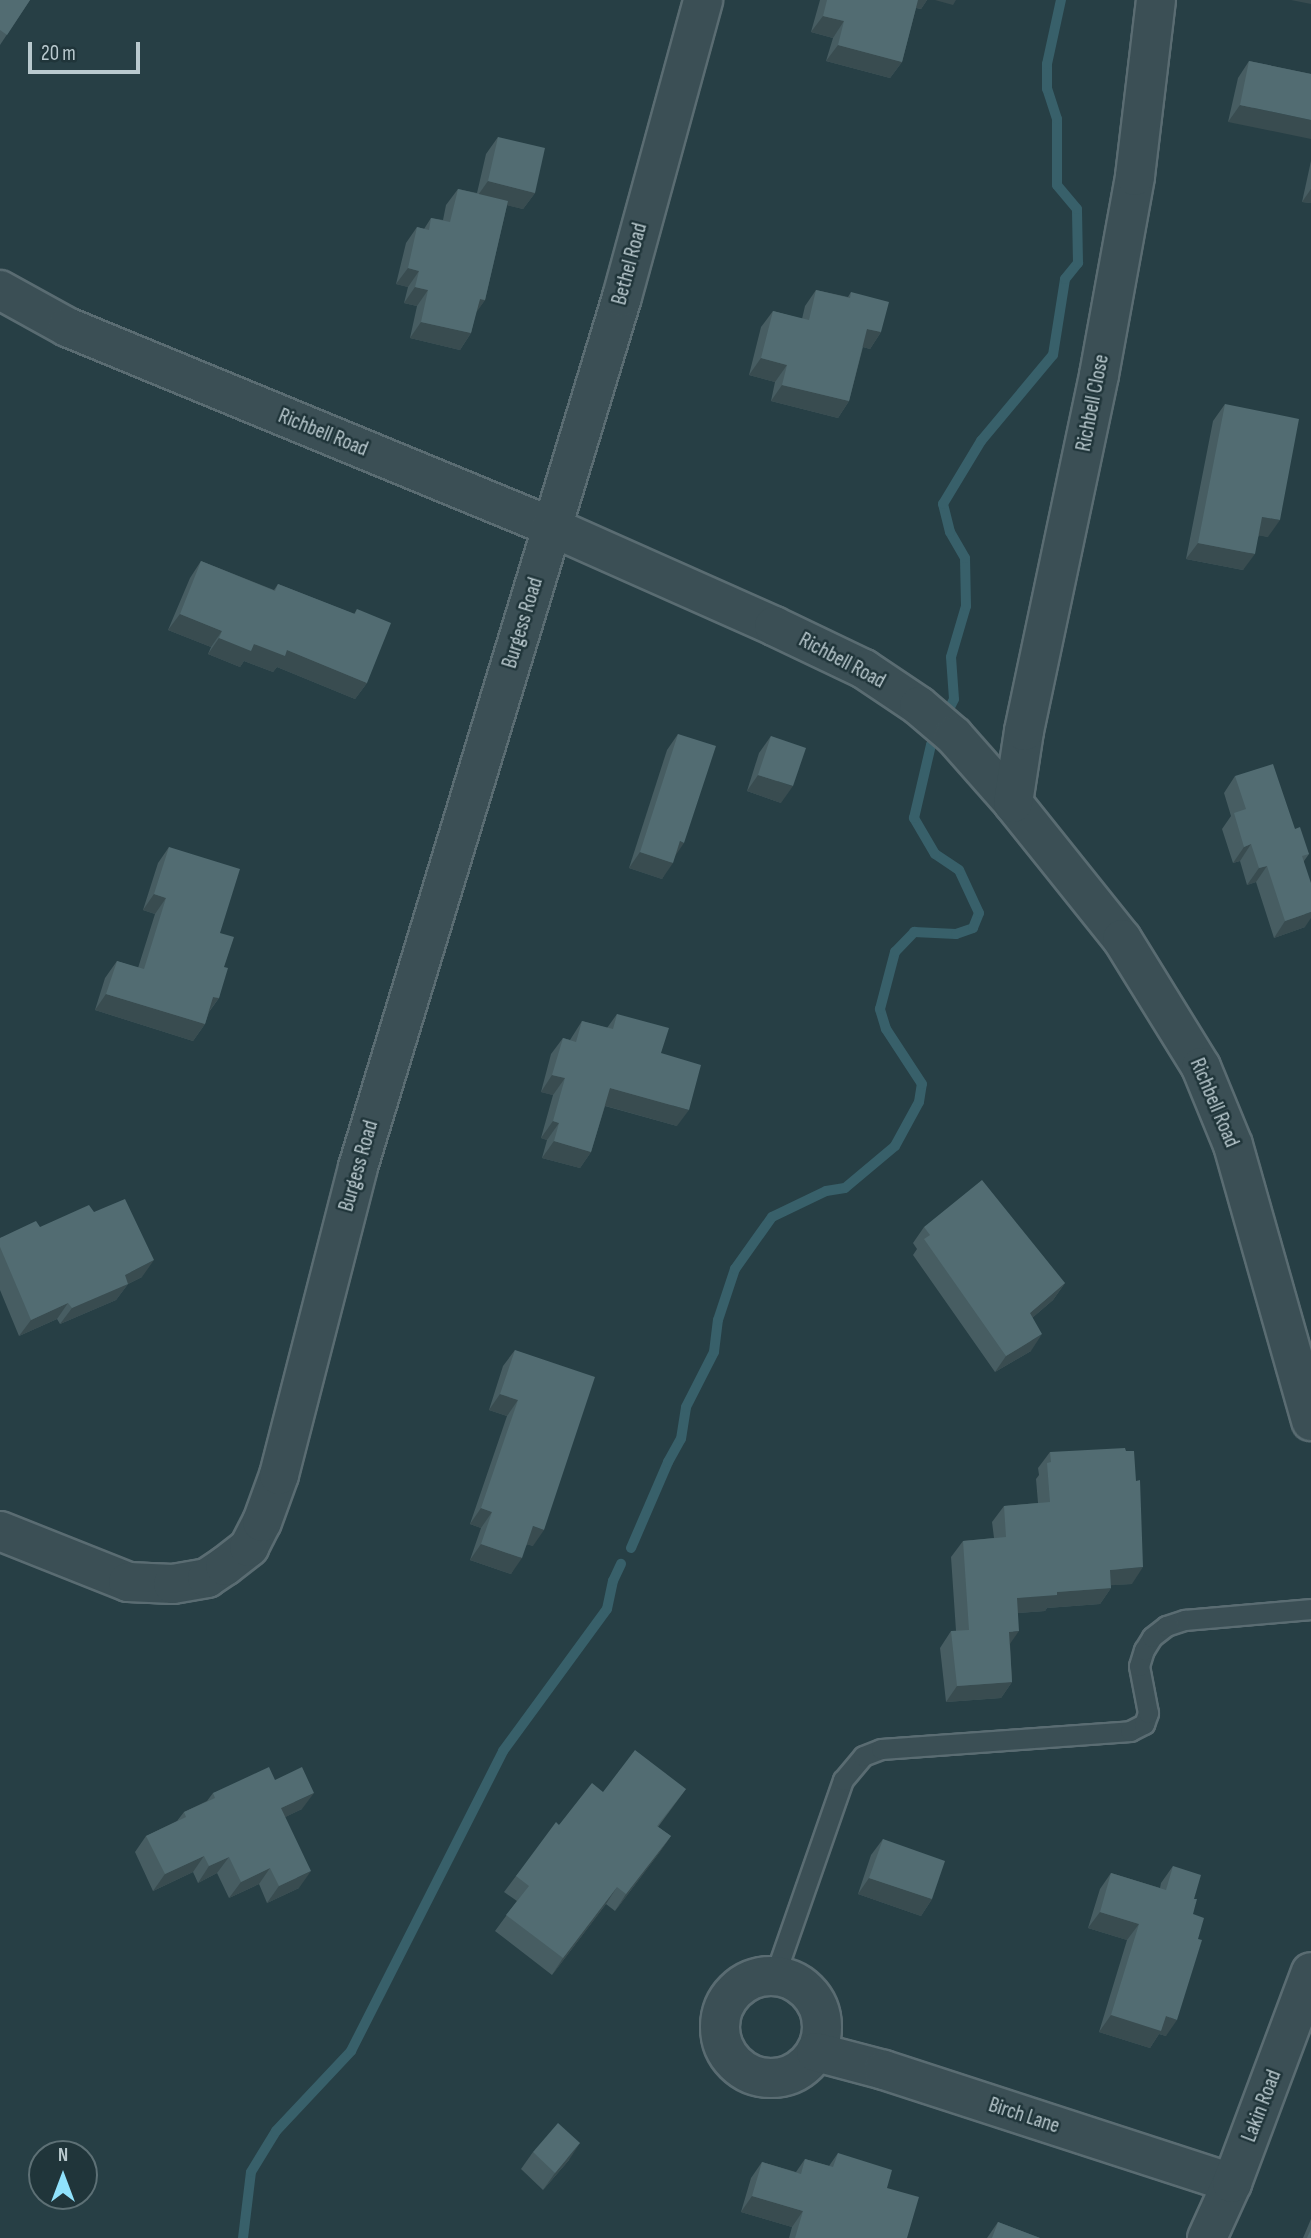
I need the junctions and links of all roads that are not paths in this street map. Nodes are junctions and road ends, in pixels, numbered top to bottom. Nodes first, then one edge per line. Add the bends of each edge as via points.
1 (703, 0) edge
2 (1156, 0) edge
3 (0, 290) edge
4 (552, 527) junction
5 (1013, 803) junction
6 (1311, 1421) edge
7 (0, 1531) edge
8 (1311, 1609) edge
9 (1311, 1972) edge
10 (775, 1975) junction
11 (816, 2052) junction
12 (1232, 2183) junction
13 (1208, 2238) edge

1 - 4 street, Bethel Road via 622,298
2 - 5 street, Richbell Close via 1130,203
3 - 4 street, Richbell Road via 67,327
4 - 5 street, Richbell Road via 864,669 954,736
4 - 7 street, Burgess Road via 358,1167 279,1475 249,1547 207,1578 173,1584 128,1582
5 - 6 street, Richbell Road via 1122,939 1201,1067 1233,1144
8 - 10 lane via 1185,1620 1166,1626 1144,1650 1139,1666 1148,1713 1144,1724 1130,1731 881,1749 863,1756 843,1780
9 - 12 street, Lakin Road
10 - 11 street via 806,1989 817,2003 822,2028
10 - 11 street via 761,1976 737,1988 726,2001 720,2037 727,2053 749,2073 767,2078 800,2069
11 - 12 street, Birch Lane
12 - 13 street, Lakin Road

